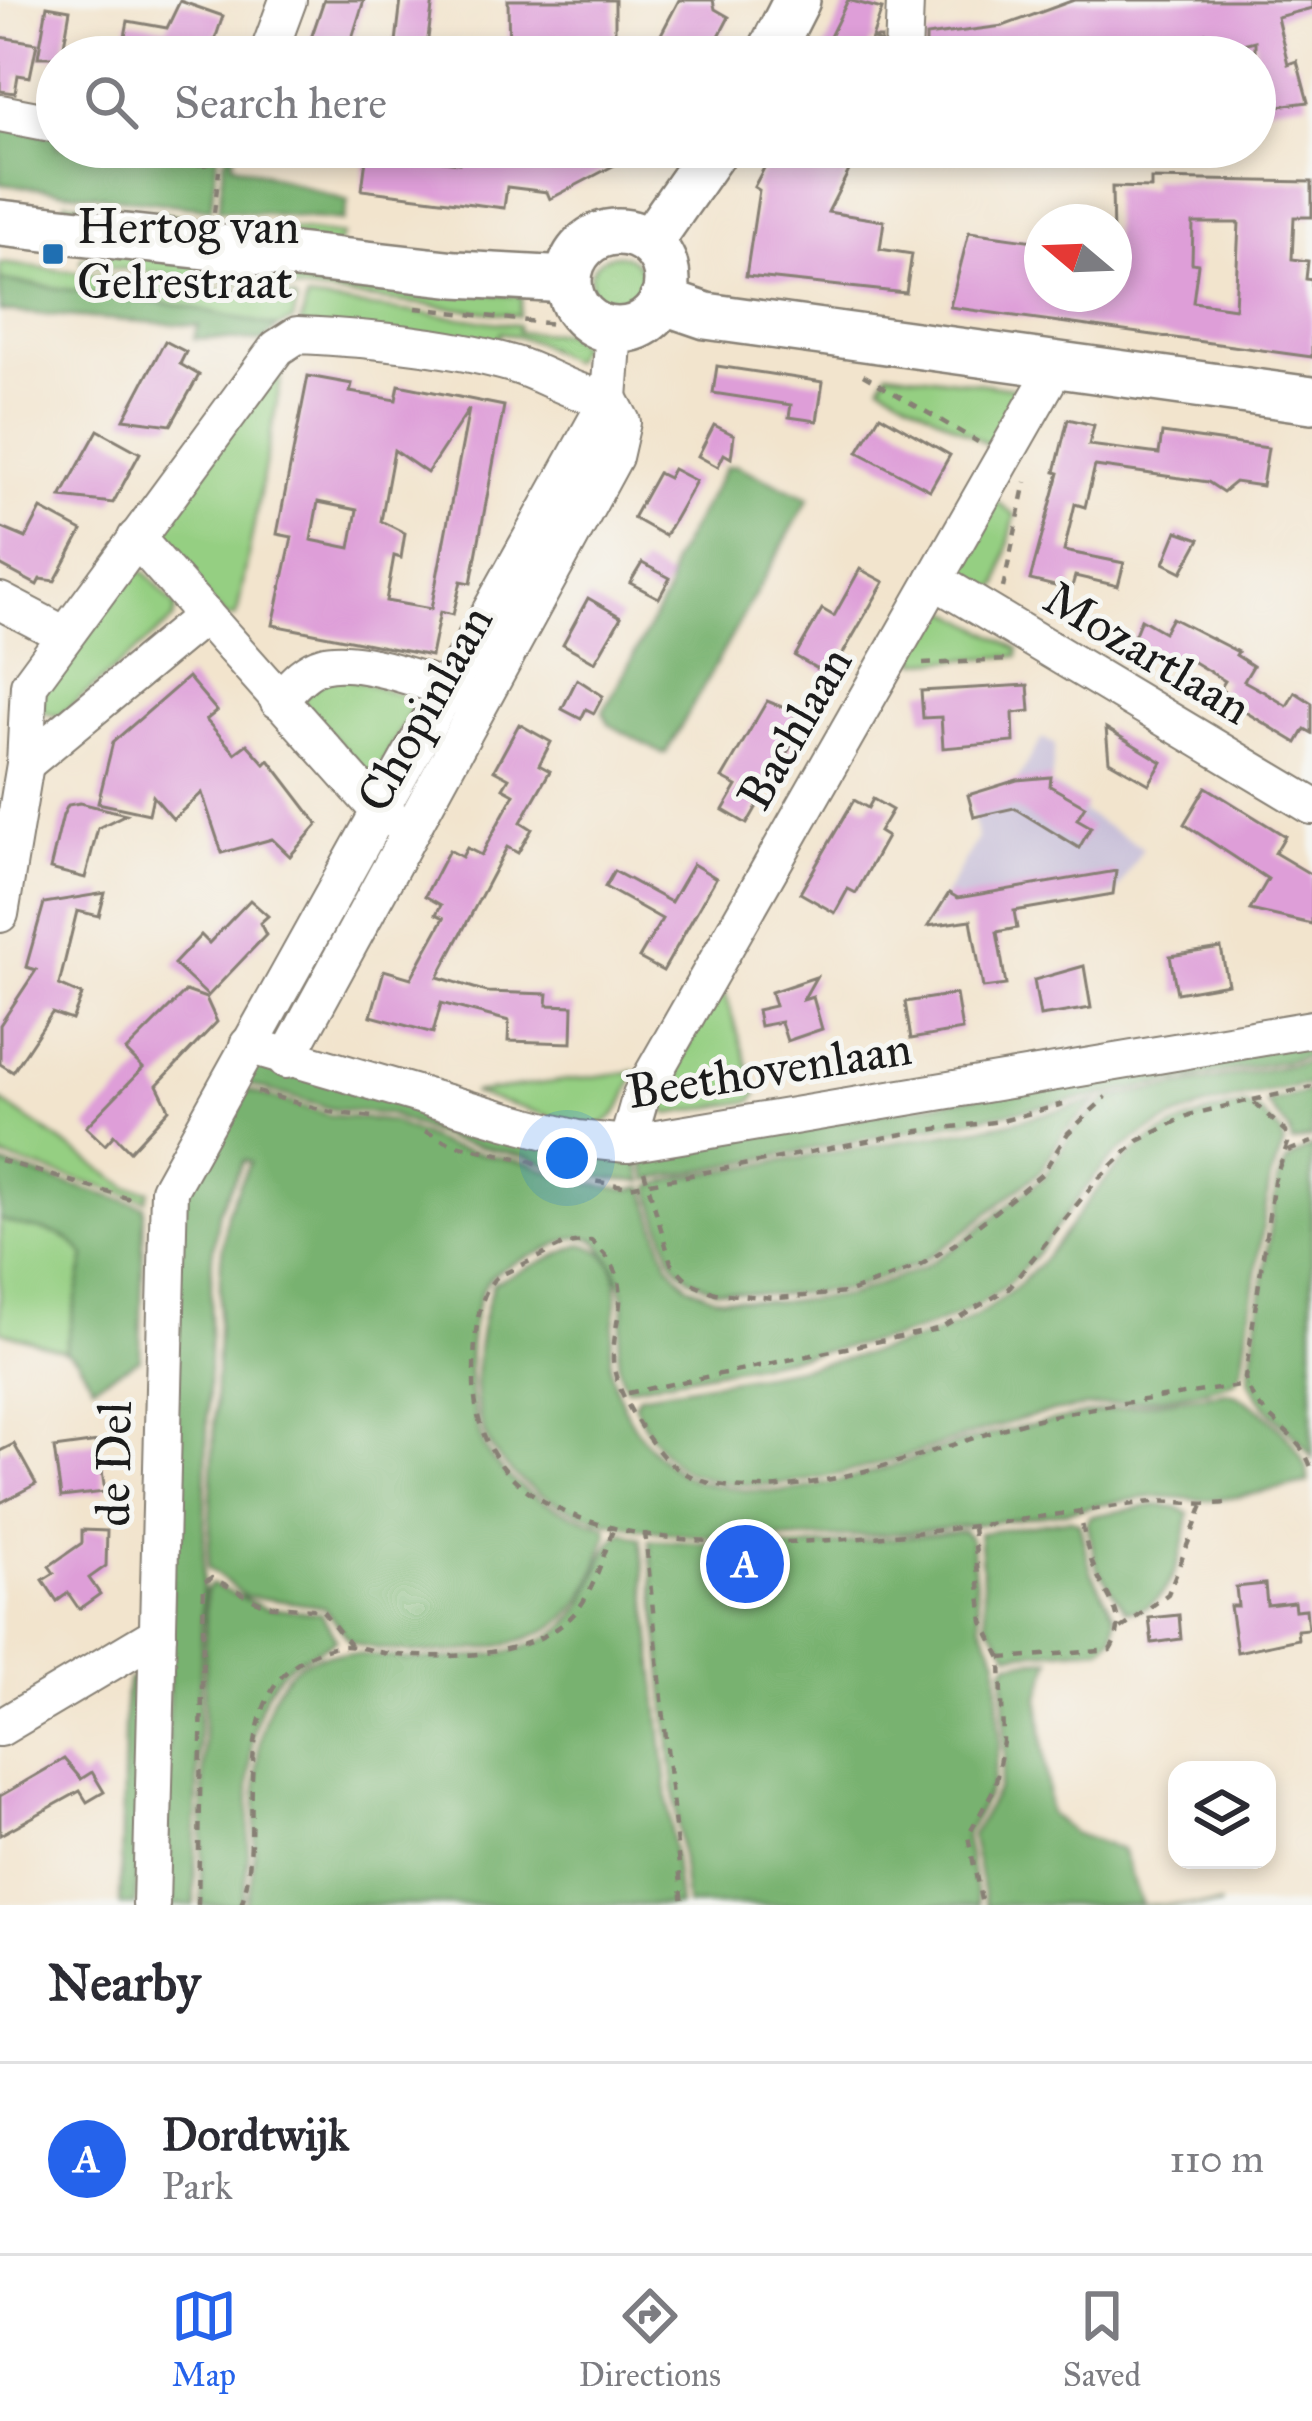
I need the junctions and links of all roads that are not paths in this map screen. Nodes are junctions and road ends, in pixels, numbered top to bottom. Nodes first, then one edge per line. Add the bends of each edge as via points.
1 (288, 0) edge
2 (797, 0) edge
3 (905, 0) edge
4 (275, 36) edge
5 (779, 36) edge
6 (904, 36) edge
7 (0, 112) edge
8 (36, 120) edge
9 (701, 168) edge
10 (0, 224) edge
11 (649, 243) junction
12 (568, 280) junction
13 (662, 301) junction
14 (614, 330) junction
15 (1058, 364) junction
16 (609, 398) junction
17 (1312, 400) edge
18 (136, 538) junction
19 (934, 580) junction
20 (0, 601) edge
21 (205, 615) junction
22 (64, 635) junction
23 (446, 688) junction
24 (278, 700) junction
25 (481, 706) junction
26 (25, 764) junction
27 (1312, 806) edge
28 (379, 811) junction
29 (411, 831) junction
30 (0, 914) edge
31 (1312, 1029) edge
32 (248, 1045) junction
33 (286, 1060) junction
34 (632, 1143) junction
35 (158, 1634) junction
36 (0, 1728) edge
37 (151, 1905) edge

1 - 4 street
2 - 5 main road
3 - 6 street
7 - 8 street
9 - 11 main road
10 - 12 main road
11 - 12 main road via 624,233 596,236
11 - 13 main road via 667,277
12 - 14 main road via 584,317
13 - 14 main road via 646,321
13 - 15 main road via 706,316
14 - 16 street, Chopinlaan
15 - 17 main road
15 - 19 street, Bachlaan via 1015,468
16 - 18 street via 510,363 297,335 277,348
16 - 23 street, de Del
16 - 25 street, Chopinlaan via 622,422 614,457
18 - 21 street
18 - 22 street
19 - 27 street, Mozartlaan
19 - 34 street, Bachlaan via 641,1095
20 - 22 street
21 - 24 street
21 - 26 street
22 - 26 street via 29,685
23 - 24 street via 338,663 308,671
23 - 25 street
23 - 28 street, de Del
24 - 28 street
25 - 29 street, Chopinlaan
26 - 30 street
28 - 29 street
28 - 32 street, de Del
29 - 33 street, Chopinlaan
31 - 34 street, Beethovenlaan
32 - 33 street, Beethovenlaan
32 - 35 street, de Del via 166,1209
33 - 34 street, Beethovenlaan via 577,1139
35 - 36 street
35 - 37 street, de Del

